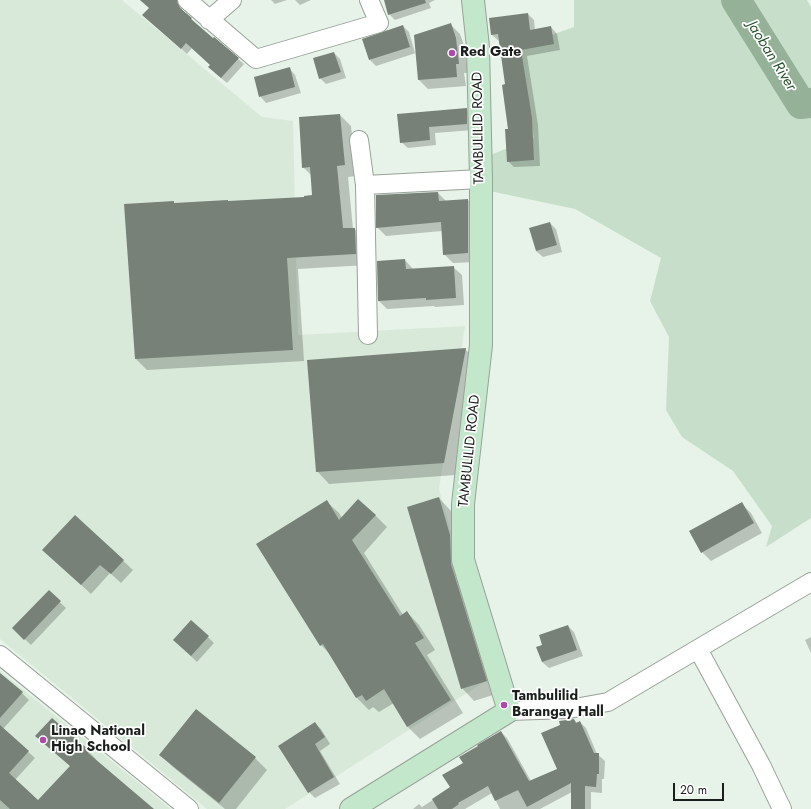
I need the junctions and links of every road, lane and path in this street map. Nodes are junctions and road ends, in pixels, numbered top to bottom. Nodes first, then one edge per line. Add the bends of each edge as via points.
1 (187, 0) edge
2 (232, 0) edge
3 (369, 0) edge
4 (473, 0) edge
5 (209, 20) junction
6 (359, 140) dead end
7 (480, 179) junction
8 (365, 185) junction
9 (368, 336) dead end
10 (811, 582) edge
11 (698, 649) junction
12 (0, 655) edge
13 (509, 711) junction
14 (189, 809) edge
15 (351, 809) edge
16 (782, 809) edge

1 - 5 street
2 - 5 street
3 - 5 street via 379,23 256,59
4 - 7 street, TAMBULILID ROAD via 478,47
6 - 8 street
7 - 8 street
7 - 13 street, TAMBULILID ROAD via 481,345 464,504 463,560
8 - 9 street
10 - 11 street
11 - 13 street via 608,702 569,709
11 - 16 street
12 - 14 street
13 - 15 street

